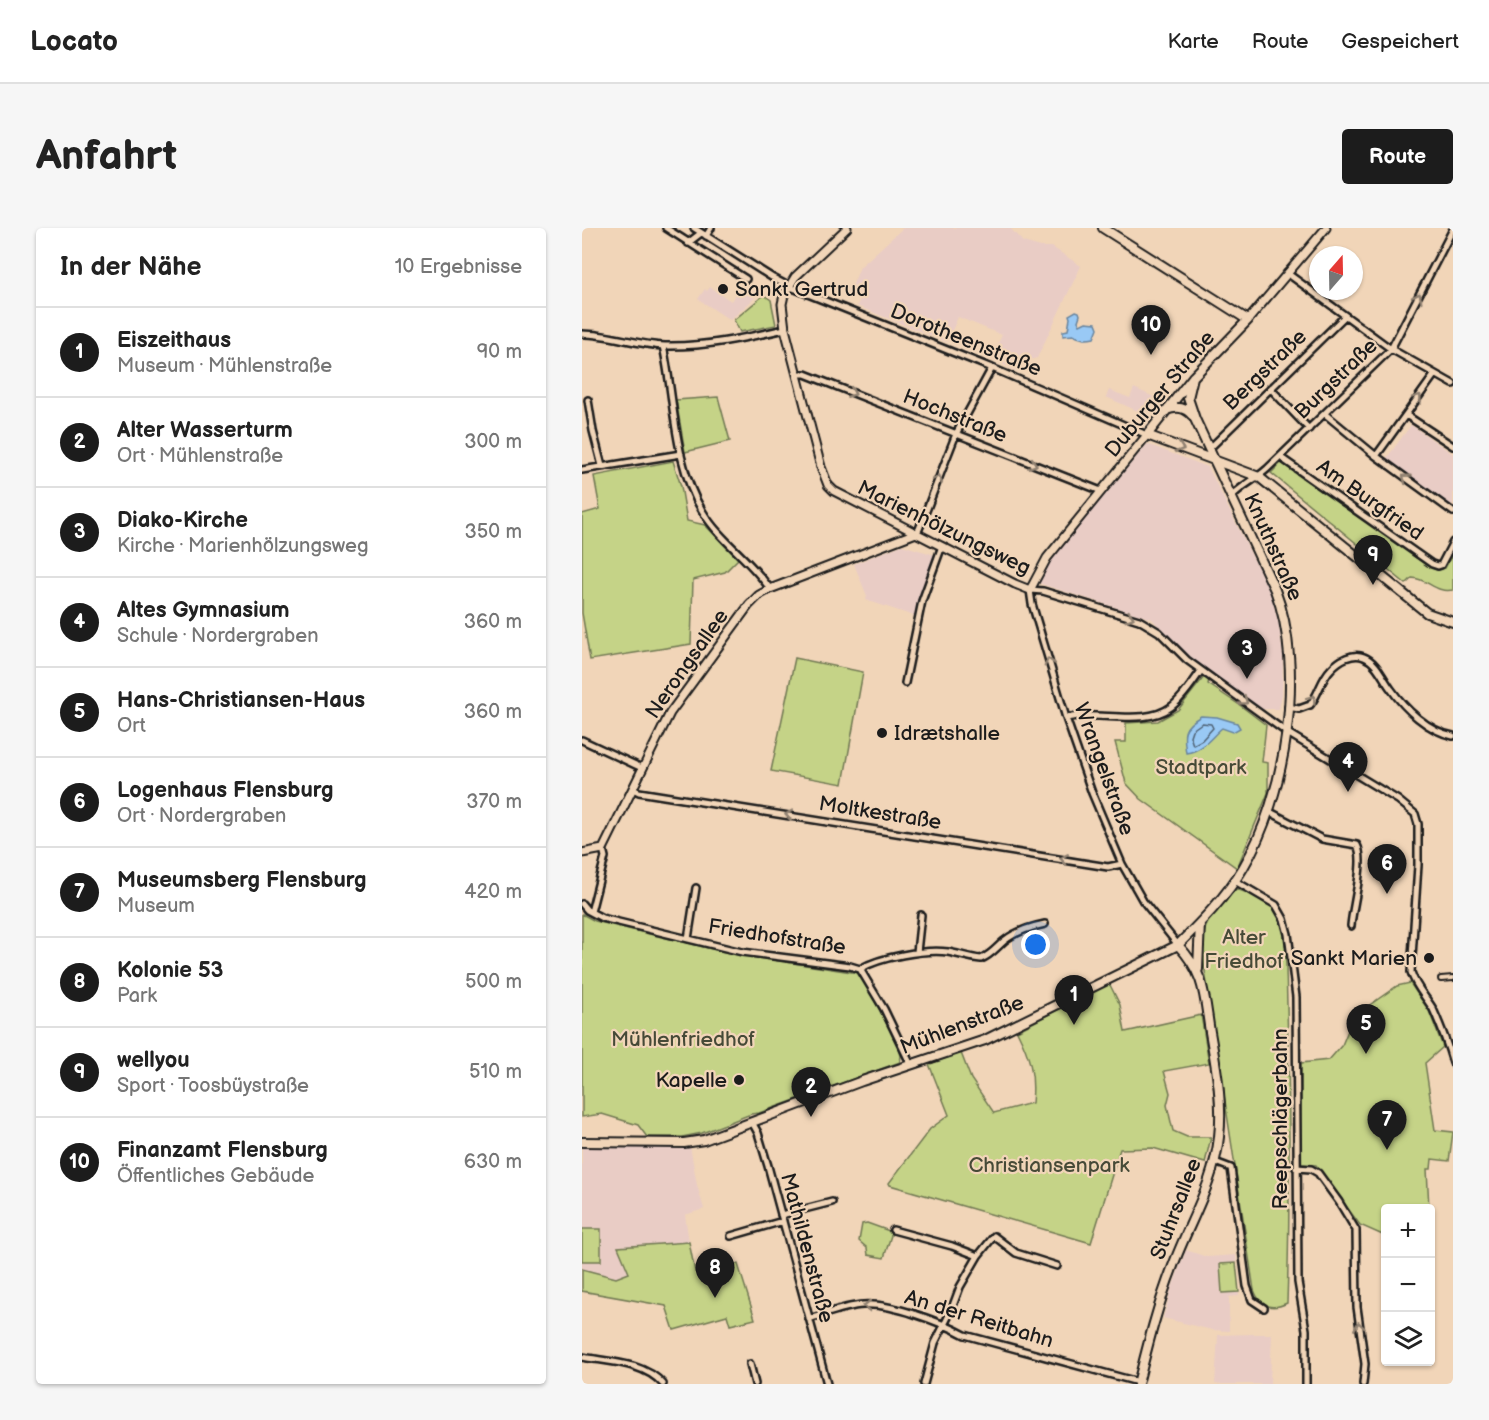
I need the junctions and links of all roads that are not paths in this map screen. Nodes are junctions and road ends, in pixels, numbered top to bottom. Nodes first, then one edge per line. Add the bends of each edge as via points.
1 (666, 228) edge
2 (694, 228) edge
3 (711, 228) edge
4 (847, 228) edge
5 (1103, 228) edge
6 (1326, 228) edge
7 (1453, 229) edge
8 (704, 234) junction
9 (688, 243) junction
10 (1287, 273) junction
11 (746, 279) dead end
12 (788, 286) junction
13 (1345, 316) junction
14 (1248, 320) junction
15 (785, 329) junction
16 (582, 334) edge
17 (663, 346) junction
18 (1391, 350) junction
19 (992, 368) junction
20 (797, 374) junction
21 (1435, 374) junction
22 (1193, 377) junction
23 (1453, 384) edge
24 (1270, 388) junction
25 (588, 399) dead end
26 (1166, 410) junction
27 (1325, 414) junction
28 (1406, 415) junction
29 (1195, 419) junction
30 (1309, 429) junction
31 (956, 434) junction
32 (1147, 435) junction
33 (1453, 446) edge
34 (1209, 449) junction
35 (681, 454) junction
36 (1376, 456) junction
37 (1280, 457) junction
38 (1214, 459) junction
39 (602, 466) junction
40 (582, 470) edge
41 (1259, 477) junction
42 (1101, 491) junction
43 (1231, 497) junction
44 (1453, 512) edge
45 (916, 533) junction
46 (1453, 542) edge
47 (942, 546) junction
48 (770, 589) junction
49 (1030, 590) junction
50 (1453, 622) edge
51 (1201, 671) junction
52 (905, 683) dead end
53 (1288, 707) junction
54 (1066, 718) junction
55 (1286, 732) junction
56 (1453, 736) edge
57 (582, 740) edge
58 (642, 768) junction
59 (633, 789) junction
60 (1270, 812) junction
61 (603, 849) junction
62 (582, 853) edge
63 (1122, 864) junction
64 (1235, 881) junction
65 (696, 888) dead end
66 (582, 904) edge
67 (591, 912) junction
68 (921, 915) dead end
69 (1200, 923) junction
70 (1045, 924) dead end
71 (1351, 926) dead end
72 (688, 939) junction
73 (1178, 945) junction
74 (917, 952) junction
75 (860, 969) junction
76 (1198, 971) junction
77 (1453, 978) edge
78 (1441, 979) dead end
79 (1453, 1064) edge
80 (911, 1065) junction
81 (752, 1122) junction
82 (582, 1142) edge
83 (1215, 1162) junction
84 (1296, 1168) junction
85 (832, 1202) dead end
86 (782, 1218) junction
87 (893, 1230) dead end
88 (731, 1236) dead end
89 (978, 1256) junction
90 (1057, 1266) dead end
91 (1264, 1308) dead end
92 (809, 1319) junction
93 (944, 1324) junction
94 (582, 1357) edge
95 (750, 1364) dead end
96 (1138, 1383) edge
97 (663, 1384) edge
98 (755, 1384) edge
99 (827, 1384) edge
100 (924, 1384) edge
101 (1306, 1384) edge
102 (1363, 1384) edge

1 - 9 street
2 - 8 street
3 - 8 street
4 - 12 street
5 - 14 main road
6 - 10 street, Duburger Straße
18 -> 7 street, Burgstraße
8 - 9 street
8 - 12 street, Dorotheenstraße
9 - 11 street
10 - 13 street
10 - 14 street, Duburger Straße
12 - 15 street, Marienhölzungsweg via 782,304
12 - 19 street, Dorotheenstraße
13 - 18 street
13 - 24 street, Bergstraße
14 - 22 main road, Duburger Straße
15 - 17 street via 733,340
15 - 20 street, Marienhölzungsweg
16 - 17 street
17 - 35 street
18 - 21 street
18 - 27 street, Burgstraße
19 - 31 street
19 - 32 street, Dorotheenstraße
20 -> 31 street, Hochstraße
20 - 45 street, Marienhölzungsweg via 828,485
21 - 23 street
28 -> 21 street
22 - 26 main road, Duburger Straße
22 - 29 main road, Knuthstraße via 1188,398
24 - 30 street
24 - 34 street, Bergstraße
25 - 39 street
26 - 29 main road via 1185,409
26 - 32 main road, Duburger Straße
27 - 30 street, Burgstraße
27 - 36 street
28 - 33 street
28 - 36 street
29 - 34 main road, Knuthstraße
30 - 37 street, Burgstraße
31 -> 42 street, Hochstraße
45 -> 31 street
32 -> 38 main road
32 - 42 street, Duburger Straße
34 - 38 main road, Knuthstraße
35 - 39 street
35 - 48 street via 703,511 723,539
44 -> 36 street
37 - 41 street, Burgstraße
37 - 46 street, Am Burgfried via 1432,564 1441,565
38 - 41 main road
38 - 43 main road, Knuthstraße
39 - 40 street
41 - 43 street, Burgstraße via 1251,479
41 - 50 main road via 1427,613
42 - 49 street, Duburger Straße via 1047,558
43 - 53 main road, Knuthstraße via 1281,607 1290,660
45 - 47 street, Marienhölzungsweg
45 - 48 street, Nerongsallee
47 - 49 street, Marienhölzungsweg
47 - 52 street via 919,611
48 - 58 street, Nerongsallee via 749,605 670,713
49 -> 51 street, Marienhölzungsweg via 1149,625
54 -> 49 street, Wrangelstraße
51 - 54 street via 1179,699 1162,712
51 -> 55 street, Marienhölzungsweg
53 - 55 main road, Knuthstraße
53 -> 56 street via 1310,705 1332,668 1345,658 1359,656 1374,664 1392,691 1420,720
54 - 63 street, Wrangelstraße
55 - 60 main road, Knuthstraße
55 - 79 street, Marienhölzungsweg via 1398,800 1414,814 1418,824 1418,865 1411,972 1433,1010
57 - 58 street
58 - 59 street, Nerongsallee
59 - 61 street, Nerongsallee
63 -> 59 street, Moltkestraße via 1108,867
60 - 64 main road, Knuthstraße
60 - 71 street via 1322,839 1357,845 1358,878
61 - 62 street
61 - 67 street, Nerongsallee via 605,857
63 - 73 street, Wrangelstraße via 1143,902
64 - 69 main road, Mühlenstraße
64 - 84 street, Reepschlägerbahn via 1276,905 1286,926 1296,997
65 - 72 street, Friedhofstraße
66 - 67 street, Friedhofstraße
67 - 72 street, Friedhofstraße
68 - 74 street
69 - 73 main road, Mühlenstraße
69 - 76 main road
70 - 74 street, Friedhofstraße via 1018,932 981,959 940,951
72 - 75 street, Friedhofstraße via 759,955
73 - 76 main road, Stuhrsallee
73 - 80 main road, Mühlenstraße via 985,1040
74 - 75 street, Friedhofstraße
75 - 80 street, Friedhofstraße
76 - 83 main road, Stuhrsallee via 1220,1100
77 - 78 street
80 - 81 main road, Mühlenstraße
81 - 82 main road, Mühlenstraße via 684,1143
81 - 86 street, Mathildenstraße
83 - 91 street via 1231,1168 1247,1286 1252,1300
83 - 96 main road, Stuhrsallee via 1164,1290
84 - 101 street, Reepschlägerbahn via 1298,1282 1306,1330
102 -> 84 street via 1356,1230 1318,1173
85 - 86 street
86 - 88 street
86 - 92 street, Mathildenstraße
87 - 89 street
89 - 90 street via 994,1236 1016,1252
89 - 93 street
93 -> 92 street, An der Reitbahn via 873,1305
92 - 99 street, Mathildenstraße
93 - 96 street, An der Reitbahn via 965,1335
93 - 100 street
94 - 97 street via 639,1368
95 - 98 street

